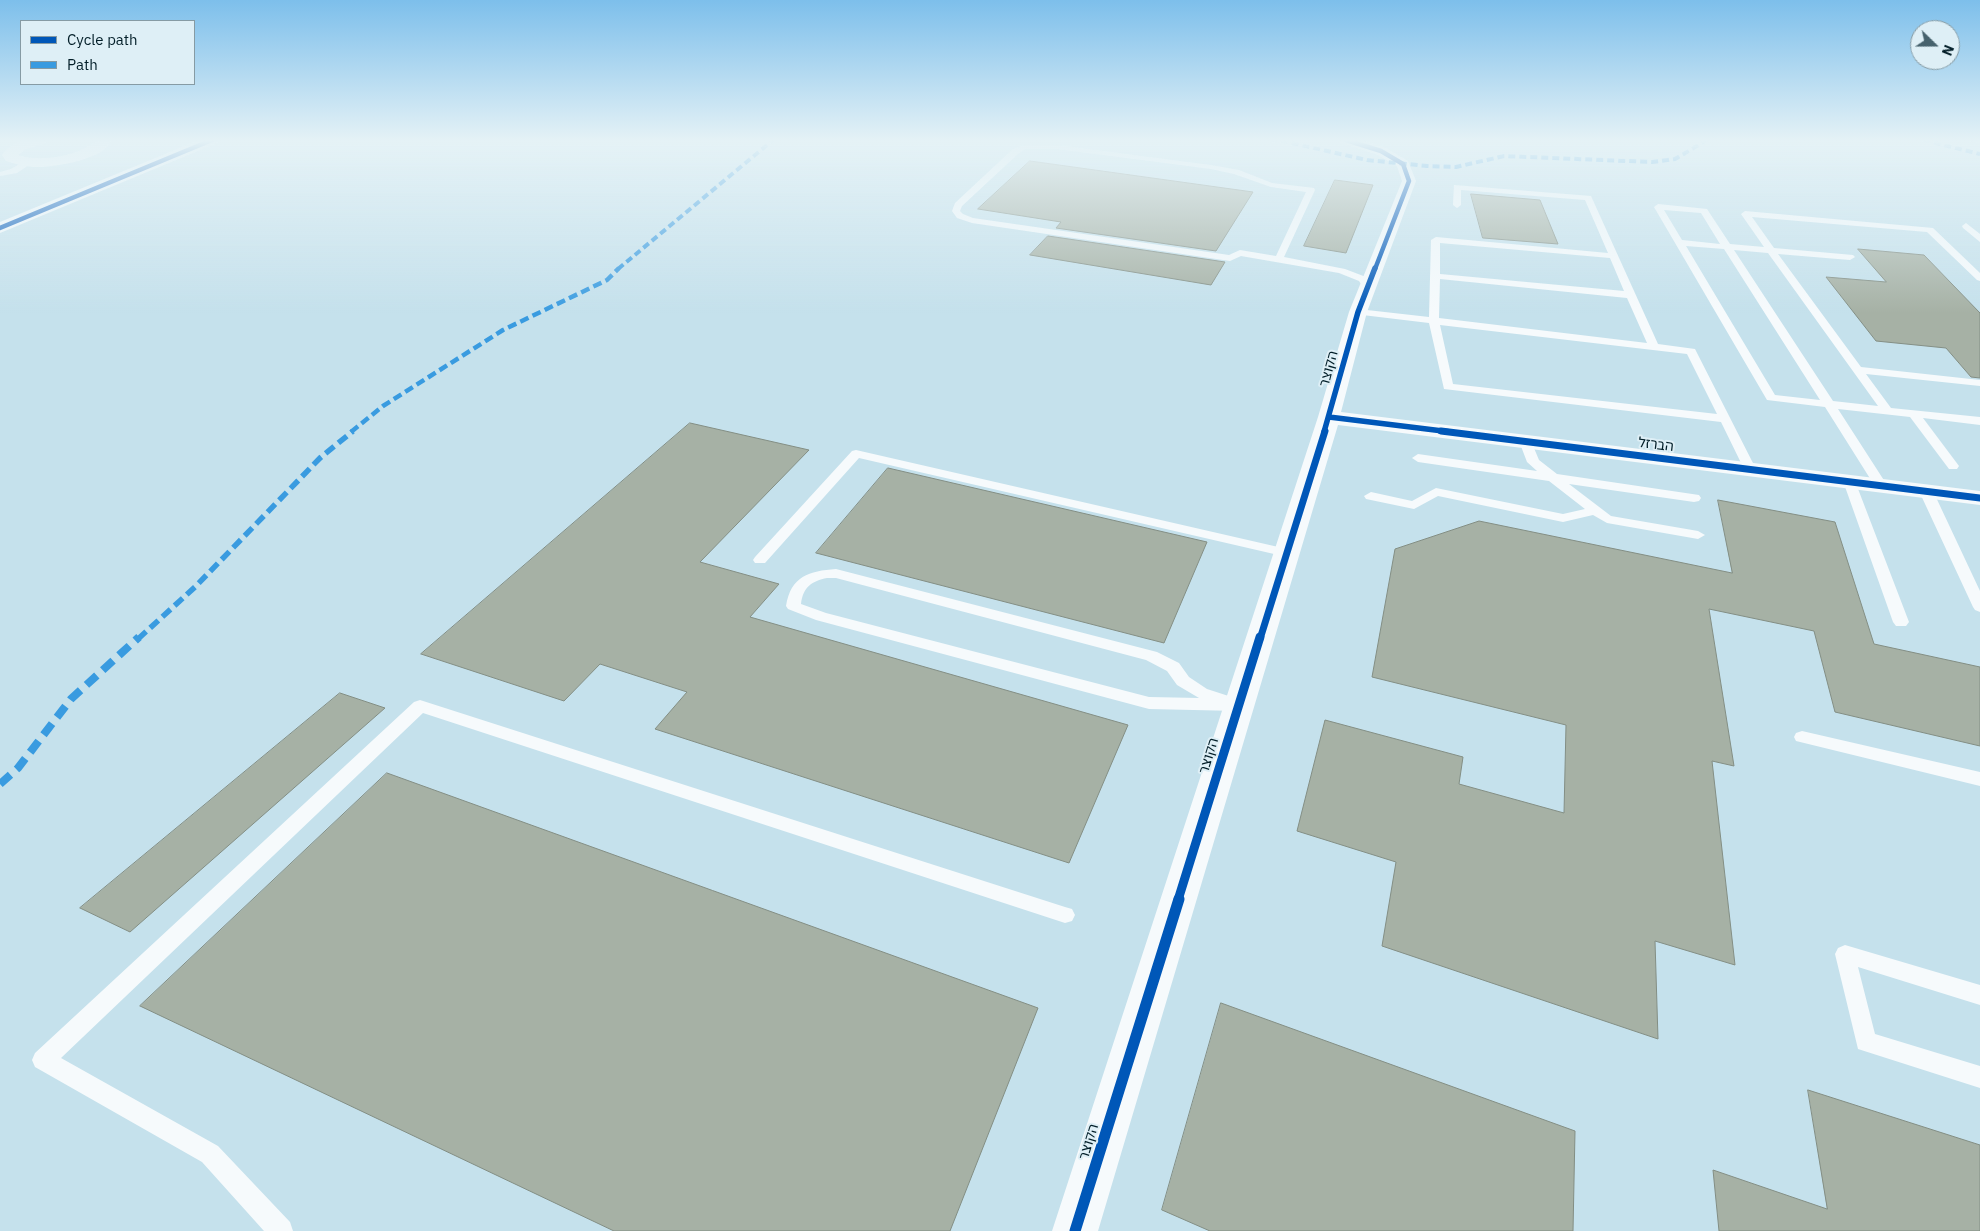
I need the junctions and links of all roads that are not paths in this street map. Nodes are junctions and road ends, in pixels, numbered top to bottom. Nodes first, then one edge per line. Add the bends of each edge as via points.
1 (74, 197) edge
2 (965, 197) edge
3 (1308, 197) edge
4 (1403, 197) edge
5 (1457, 197) edge
6 (1581, 197) edge
7 (1457, 205) dead end
8 (1966, 226) dead end
9 (0, 228) edge
10 (1980, 239) edge
11 (1680, 243) junction
12 (1727, 247) junction
13 (1771, 251) junction
14 (1614, 256) junction
15 (1850, 257) dead end
16 (1279, 259) junction
17 (1435, 276) junction
18 (1980, 278) edge
19 (1368, 288) junction
20 (1631, 295) junction
21 (1358, 312) junction
22 (1434, 322) junction
23 (1654, 347) junction
24 (1858, 370) junction
25 (1980, 383) edge
26 (1828, 404) junction
27 (1887, 411) junction
28 (1914, 414) junction
29 (1329, 417) junction
30 (1725, 419) junction
31 (1980, 421) edge
32 (1525, 441) junction
33 (1418, 458) dead end
34 (1953, 466) dead end
35 (1750, 469) junction
36 (1555, 478) junction
37 (1850, 482) junction
38 (1881, 485) junction
39 (1926, 491) junction
40 (1371, 496) dead end
41 (1694, 498) dead end
42 (1980, 498) edge
43 (1596, 510) junction
44 (1698, 535) dead end
45 (1287, 554) junction
46 (760, 560) dead end
47 (1980, 607) edge
48 (1901, 622) dead end
49 (1238, 705) junction
50 (1802, 737) dead end
51 (1980, 779) edge
52 (1065, 915) dead end
53 (1980, 995) edge
54 (1980, 1077) edge
55 (281, 1231) edge
56 (1075, 1231) edge

1 - 9 street
2 - 16 lane via 956,211 960,216 982,221 1230,258 1240,254
3 - 16 lane
4 - 19 street, הקוצר
5 - 7 lane
6 - 14 lane via 1588,198
8 - 10 lane
11 - 12 lane
11 - 12 lane via 1658,207 1704,211
11 - 26 lane via 1771,398
12 - 13 lane
12 - 26 lane
13 - 15 lane
13 - 18 lane via 1745,214 1930,230
13 - 24 lane
14 - 17 lane via 1436,240
14 - 20 lane
16 - 19 lane via 1342,271 1363,279
17 - 20 lane
17 - 22 lane
19 - 21 street, הקוצר
20 - 23 lane
21 - 22 lane
21 - 29 street, הקוצר
22 - 23 lane
22 - 30 lane via 1448,387
23 - 30 lane via 1691,351
24 - 25 lane
24 - 27 lane
26 - 27 lane
26 - 38 lane
27 - 28 lane
28 - 31 lane
28 - 34 lane
29 - 32 street, הברזל
29 - 45 street, הקוצר
30 - 35 lane
32 - 35 street, הברזל
32 - 36 lane via 1533,462
33 - 36 lane
35 - 37 street, הברזל
36 - 41 lane
36 - 43 lane
37 - 38 street, הברזל
37 - 48 lane
38 - 39 street, הברזל
39 - 42 street, הברזל
39 - 47 lane
40 - 43 lane via 1414,505 1436,492 1563,518
43 - 44 lane via 1607,518
45 - 46 lane via 856,454
45 - 49 street, הקוצר
49 - 49 lane via 1201,693 1183,682 1173,667 1151,656 836,573 804,581 794,594 793,606 821,617 1149,703
49 - 56 street, הקוצר
50 - 51 lane
52 - 55 lane via 420,706 43,1060 210,1154
53 - 54 lane via 1845,954 1866,1042

